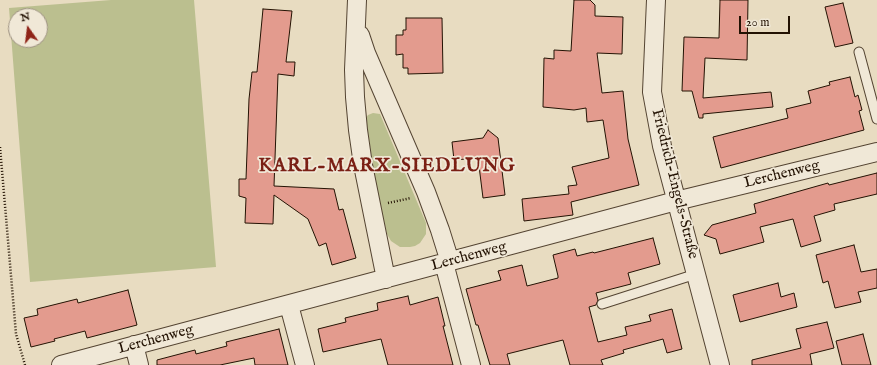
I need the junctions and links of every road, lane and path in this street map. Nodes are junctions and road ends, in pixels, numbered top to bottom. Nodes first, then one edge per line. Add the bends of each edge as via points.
1 (357, 0) edge
2 (656, 0) edge
3 (356, 25) junction
4 (859, 52) dead end
5 (877, 119) edge
6 (0, 147) edge
7 (877, 152) edge
8 (427, 194) junction
9 (676, 201) junction
10 (372, 207) junction
11 (447, 263) junction
12 (696, 274) junction
13 (386, 279) junction
14 (602, 304) dead end
15 (289, 305) junction
16 (134, 345) junction
17 (25, 365) edge
18 (61, 365) edge
19 (139, 365) edge
20 (305, 365) edge
21 (471, 365) edge
22 (720, 365) edge

1 - 3 street
2 - 9 street, Friedrich-Engels-Straße via 652,92
3 - 8 street
3 - 10 street via 355,97 358,130
4 - 5 lane
6 - 17 path via 16,334
7 - 9 street, Lerchenweg
8 - 10 path
8 - 11 street via 440,230
9 - 11 street, Lerchenweg
9 - 12 street, Friedrich-Engels-Straße
10 - 13 street
11 - 13 street, Lerchenweg
11 - 21 street
12 - 14 lane
12 - 22 street, Friedrich-Engels-Straße
13 - 15 street, Lerchenweg
15 - 16 street, Lerchenweg
15 - 20 street
16 - 18 street, Lerchenweg
16 - 19 street

